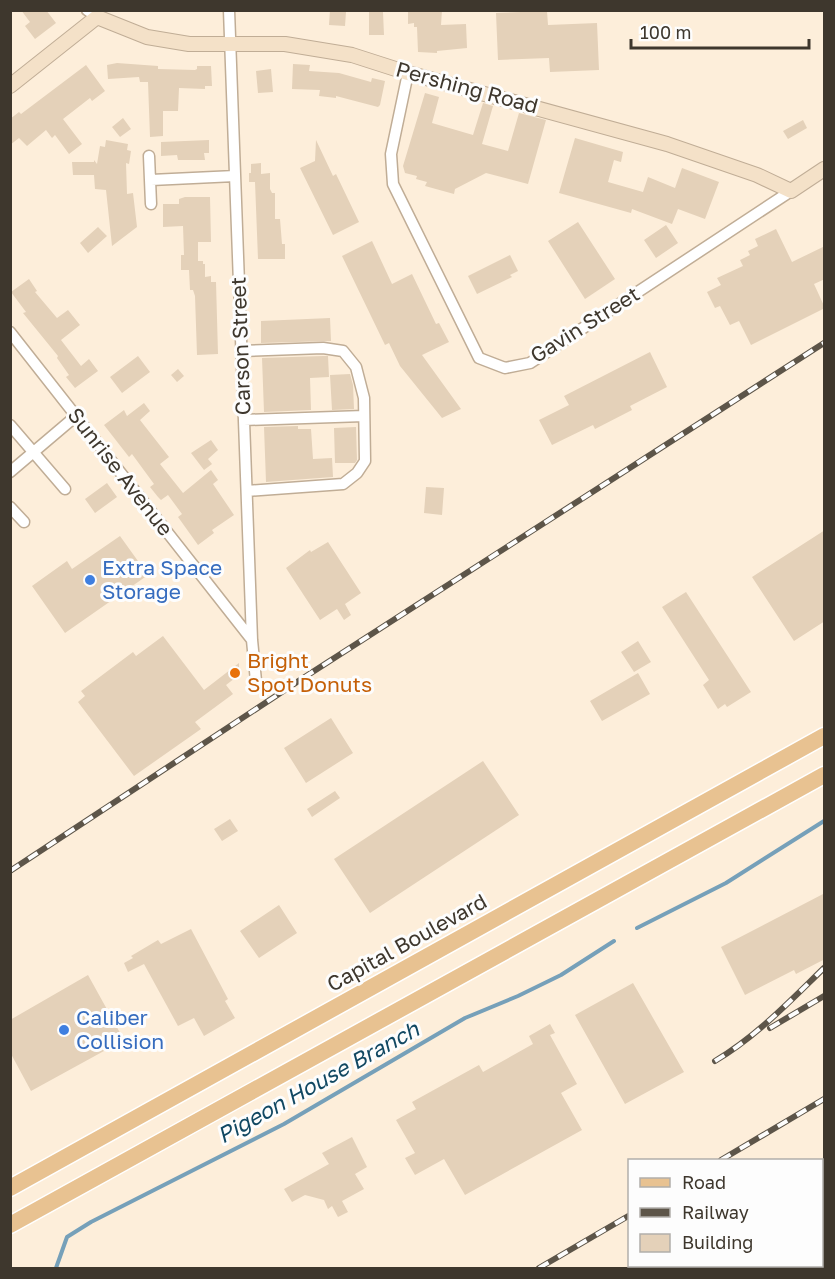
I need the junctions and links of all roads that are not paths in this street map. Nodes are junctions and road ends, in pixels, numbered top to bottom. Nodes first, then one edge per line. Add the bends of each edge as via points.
1 (229, 10) edge
2 (92, 14) edge
3 (230, 44) junction
4 (408, 73) junction
5 (10, 86) edge
6 (149, 156) dead end
7 (825, 169) edge
8 (235, 176) junction
9 (151, 180) junction
10 (791, 191) junction
11 (151, 204) dead end
12 (10, 332) edge
13 (242, 351) junction
14 (76, 416) junction
15 (364, 416) junction
16 (244, 420) junction
17 (10, 425) edge
18 (34, 452) junction
19 (10, 472) edge
20 (65, 489) dead end
21 (247, 491) junction
22 (10, 507) edge
23 (24, 522) dead end
24 (252, 640) junction
25 (256, 681) dead end
26 (825, 736) edge
27 (825, 775) edge
28 (10, 1188) edge
29 (10, 1225) edge

1 - 3 street, Carson Street
2 - 3 street, Pershing Road via 147,37 189,44
2 - 5 street
3 - 4 street, Pershing Road via 285,44 352,55
3 - 8 street, Carson Street
4 - 10 street, Pershing Road via 664,143 757,174
4 - 10 street, Gavin Street via 391,154 393,184 479,357 505,368 530,363
6 - 9 street
7 - 10 street
8 - 9 street
8 - 13 street, Carson Street
9 - 11 street
12 - 14 street, Sunrise Avenue
13 - 15 street via 343,351 356,367
13 - 16 street, Carson Street
14 - 18 street
14 - 24 street, Sunrise Avenue
15 - 16 street
15 - 21 street via 365,461 343,484
16 - 21 street, Carson Street
17 - 18 street
18 - 19 street
18 - 20 street
21 - 24 street, Carson Street
22 - 23 street
24 - 25 street, Carson Street
26 - 28 main road, Capital Boulevard
27 - 29 main road

